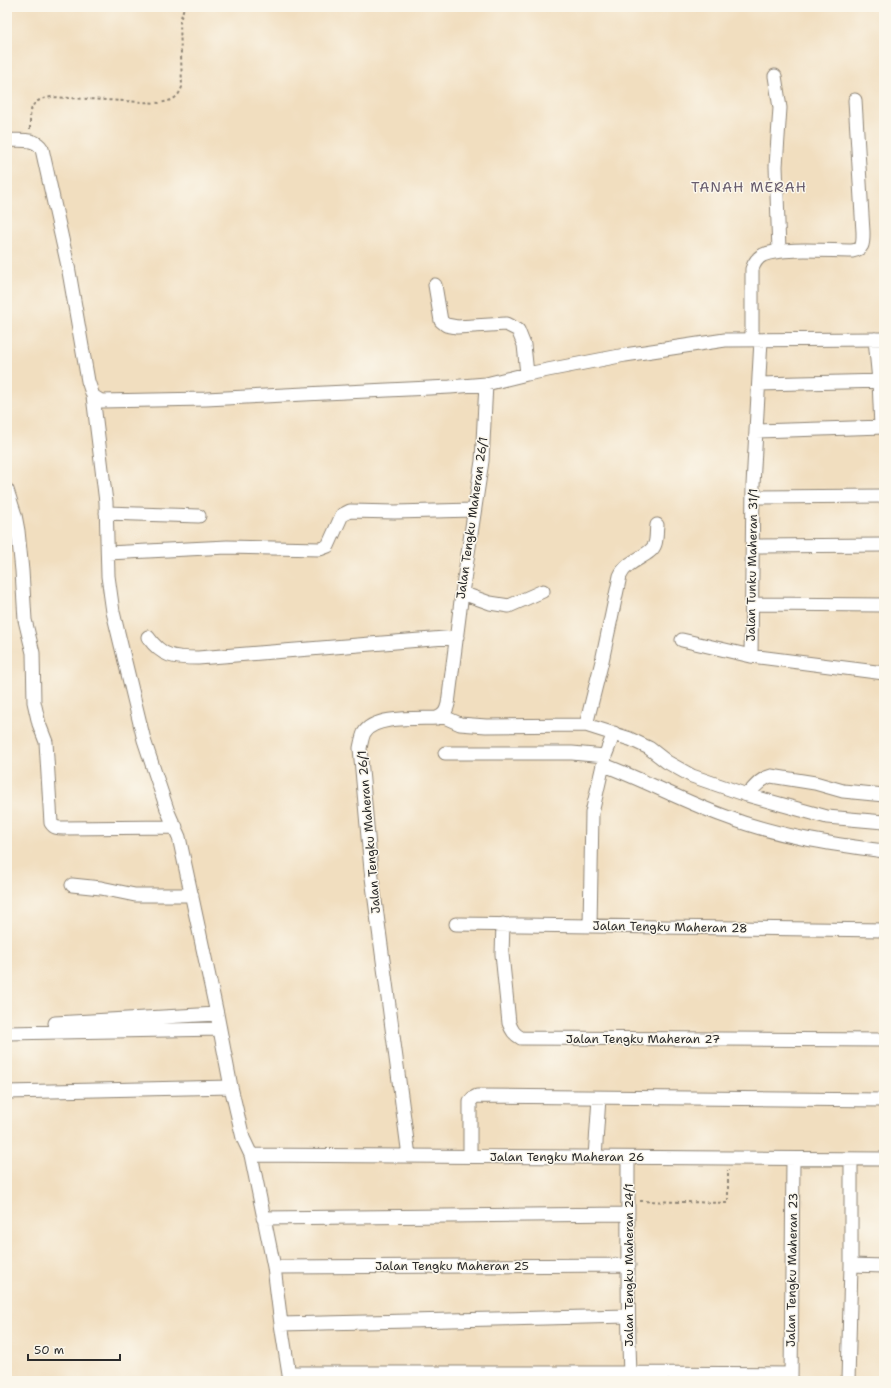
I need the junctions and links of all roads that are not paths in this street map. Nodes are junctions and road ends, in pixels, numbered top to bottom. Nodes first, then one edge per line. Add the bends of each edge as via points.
1 (774, 76) dead end
2 (855, 100) dead end
3 (7, 140) edge
4 (779, 251) junction
5 (435, 285) dead end
6 (879, 339) edge
7 (757, 340) junction
8 (527, 374) junction
9 (882, 381) edge
10 (486, 384) junction
11 (759, 384) junction
12 (93, 396) junction
13 (883, 427) edge
14 (756, 431) junction
15 (7, 490) edge
16 (884, 496) edge
17 (753, 497) junction
18 (474, 510) junction
19 (106, 513) junction
20 (199, 516) dead end
21 (657, 525) dead end
22 (884, 545) edge
23 (752, 546) junction
24 (108, 553) junction
25 (543, 592) dead end
26 (462, 593) junction
27 (752, 604) junction
28 (884, 605) edge
29 (148, 637) dead end
30 (457, 637) junction
31 (682, 640) dead end
32 (752, 656) junction
33 (884, 673) edge
34 (442, 716) junction
35 (586, 725) junction
36 (614, 733) junction
37 (445, 753) dead end
38 (604, 761) junction
39 (884, 795) edge
40 (747, 796) junction
41 (884, 822) edge
42 (176, 828) junction
43 (884, 851) edge
44 (72, 885) dead end
45 (192, 895) junction
46 (456, 924) dead end
47 (503, 924) junction
48 (590, 926) junction
49 (884, 930) edge
50 (217, 1014) junction
51 (7, 1026) edge
52 (220, 1029) junction
53 (7, 1033) edge
54 (884, 1040) edge
55 (230, 1087) junction
56 (7, 1092) edge
57 (599, 1098) junction
58 (884, 1100) edge
59 (251, 1155) junction
60 (409, 1156) junction
61 (470, 1156) junction
62 (595, 1157) junction
63 (628, 1158) junction
64 (793, 1158) junction
65 (850, 1159) junction
66 (884, 1159) edge
67 (628, 1214) junction
68 (263, 1218) junction
69 (629, 1265) junction
70 (850, 1265) junction
71 (884, 1266) edge
72 (274, 1267) junction
73 (628, 1316) junction
74 (281, 1324) junction
75 (630, 1372) junction
76 (290, 1377) edge
77 (492, 1377) edge
78 (791, 1377) edge
79 (848, 1381) edge

1 - 4 street via 780,108 776,166
2 - 4 street, Jalan Tunku Maheran 31/1 via 862,246 852,252
3 - 12 street via 36,142 42,149
4 - 7 street, Jalan Tunku Maheran 31/1 via 764,254 758,258 752,269
5 - 8 street via 441,321 446,325 457,327 506,324 518,330 524,344
6 - 7 street
6 - 9 street
7 - 8 street via 725,340 625,355
7 - 11 street, Jalan Tunku Maheran 31/1
8 - 10 street
9 - 11 street
9 - 13 street
10 - 12 street via 206,400 101,401
10 - 18 street, Jalan Tengku Maheran 26/1 via 482,461
11 - 14 street, Jalan Tunku Maheran 31/1
12 - 19 street
13 - 14 street
14 - 17 street, Jalan Tunku Maheran 31/1
15 - 42 street via 18,531 25,620 33,653 34,702 46,742 51,823 58,828
16 - 17 street
17 - 23 street, Jalan Tunku Maheran 31/1
18 - 24 street via 350,511 342,515 328,546 320,548 228,547
18 - 26 street, Jalan Tengku Maheran 26/1
19 - 20 street
19 - 24 street
21 - 35 street via 653,549 622,570
22 - 23 street
23 - 27 street, Jalan Tunku Maheran 31/1
24 - 42 street via 113,612 131,691 144,740
25 - 26 street via 509,606 490,603
26 - 30 street, Jalan Tengku Maheran 26/1
27 - 28 street
27 - 32 street, Jalan Tunku Maheran 31/1
29 - 30 street via 169,656 180,658
30 - 34 street, Jalan Tengku Maheran 26/1 via 448,704
31 - 32 street
32 - 33 street, Jalan Tunku Maheran 31/1
34 - 35 street via 454,723 473,725
34 - 60 street, Jalan Tengku Maheran 26/1 via 375,723 365,732 360,748 371,870
35 - 36 street
36 - 38 street
36 - 40 street via 649,748 692,776
37 - 38 street via 572,753
38 - 43 street via 724,816 758,828 815,842
38 - 48 street via 592,813
39 - 40 street via 843,791 815,783 772,776 761,781
40 - 41 street via 827,817
42 - 45 street
44 - 45 street via 101,888 135,896
45 - 50 street
46 - 47 street, Jalan Tengku Maheran 28
47 - 48 street, Jalan Tengku Maheran 28
47 - 54 street, Jalan Tengku Maheran 27 via 502,954 509,1023 515,1035 521,1038
48 - 49 street, Jalan Tengku Maheran 28
50 - 51 street
50 - 52 street
52 - 53 street
52 - 55 street
55 - 56 street
55 - 59 street via 243,1138
57 - 58 street
57 - 61 street via 473,1098 470,1102
57 - 62 street
59 - 60 street, Jalan Tengku Maheran 26
59 - 68 street
60 - 61 street, Jalan Tengku Maheran 26
61 - 62 street, Jalan Tengku Maheran 26
62 - 63 street, Jalan Tengku Maheran 26
63 - 64 street, Jalan Tengku Maheran 26
63 - 67 street, Jalan Tengku Maheran 24/1
64 - 65 street, Jalan Tengku Maheran 26
64 - 78 street, Jalan Tengku Maheran 23
65 - 66 street, Jalan Tengku Maheran 26
65 - 70 street
67 - 68 street
67 - 69 street, Jalan Tengku Maheran 24/1
68 - 72 street
69 - 72 street, Jalan Tengku Maheran 25
69 - 73 street, Jalan Tengku Maheran 24/1
70 - 71 street
70 - 79 street
72 - 74 street
73 - 74 street
73 - 75 street, Jalan Tengku Maheran 24/1
74 - 76 street
75 - 77 street
75 - 78 street
76 - 77 street

